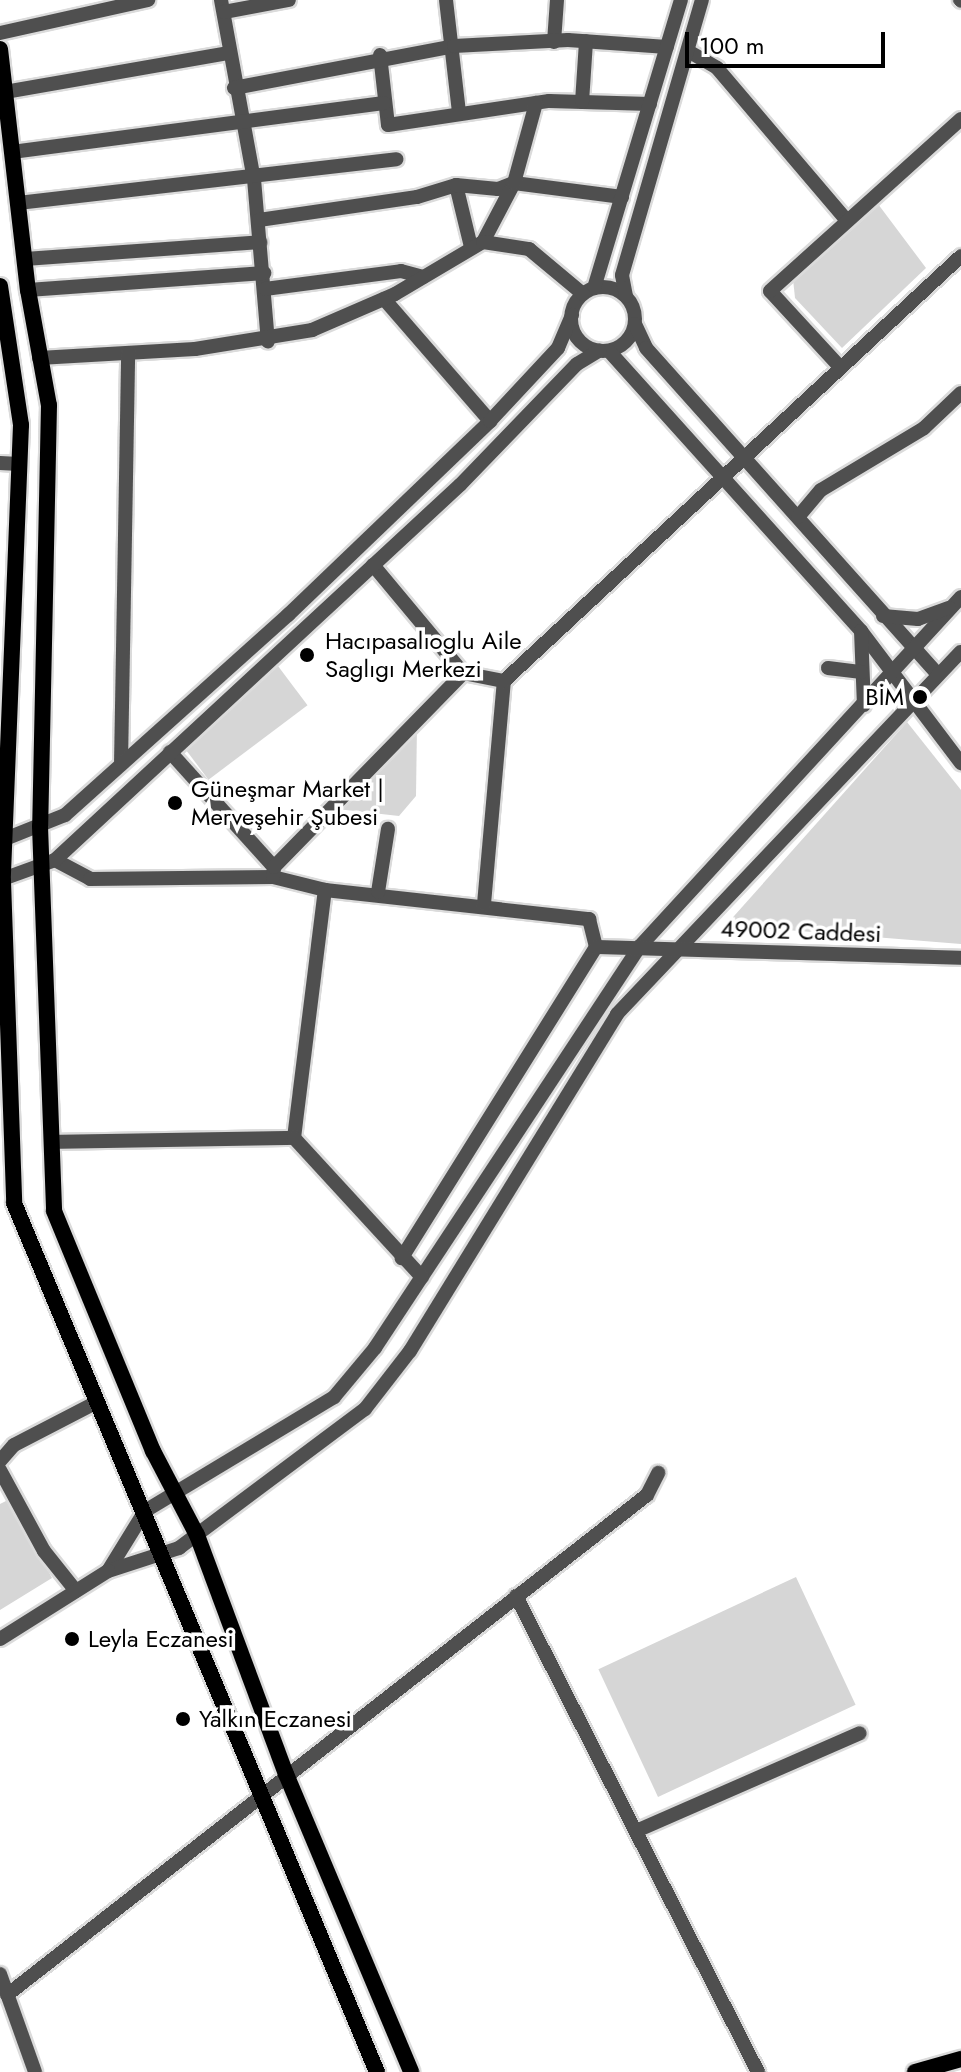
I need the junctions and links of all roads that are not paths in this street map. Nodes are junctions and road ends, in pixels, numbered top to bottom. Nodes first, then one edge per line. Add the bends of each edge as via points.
1 (148, 0) edge
2 (289, 0) edge
3 (446, 0) edge
4 (557, 0) edge
5 (681, 0) edge
6 (702, 0) edge
7 (222, 6) edge
8 (0, 33) edge
9 (586, 41) junction
10 (554, 42) junction
11 (454, 46) junction
12 (667, 47) junction
13 (0, 49) edge
14 (688, 51) junction
15 (228, 53) junction
16 (380, 55) junction
17 (234, 88) junction
18 (5, 92) junction
19 (582, 102) junction
20 (384, 103) junction
21 (536, 103) junction
22 (650, 104) junction
23 (459, 112) junction
24 (961, 119) edge
25 (244, 123) junction
26 (12, 152) junction
27 (396, 159) dead end
28 (254, 179) junction
29 (514, 183) junction
30 (456, 185) junction
31 (622, 197) junction
32 (18, 203) junction
33 (844, 217) junction
34 (259, 220) junction
35 (260, 242) junction
36 (477, 244) junction
37 (961, 256) edge
38 (25, 259) junction
39 (264, 273) junction
40 (423, 277) junction
41 (0, 286) edge
42 (265, 289) junction
43 (28, 290) junction
44 (588, 291) junction
45 (626, 296) junction
46 (384, 299) junction
47 (572, 315) junction
48 (3, 320) edge
49 (635, 324) junction
50 (268, 341) junction
51 (604, 351) junction
52 (128, 353) junction
53 (39, 358) junction
54 (840, 367) junction
55 (961, 393) edge
56 (490, 421) junction
57 (746, 455) junction
58 (0, 463) edge
59 (19, 464) junction
60 (721, 472) junction
61 (798, 517) junction
62 (373, 565) junction
63 (955, 603) edge
64 (883, 616) junction
65 (861, 631) junction
66 (914, 649) junction
67 (961, 652) edge
68 (828, 668) dead end
69 (862, 672) junction
70 (893, 672) junction
71 (463, 673) junction
72 (938, 675) junction
73 (504, 681) junction
74 (910, 702) junction
75 (864, 705) junction
76 (170, 752) junction
77 (961, 763) edge
78 (121, 764) junction
79 (40, 826) junction
80 (388, 829) dead end
81 (3, 841) edge
82 (50, 862) junction
83 (274, 872) junction
84 (1, 880) edge
85 (325, 890) junction
86 (378, 892) junction
87 (484, 904) junction
88 (640, 946) junction
89 (596, 947) junction
90 (671, 949) junction
91 (961, 958) edge
92 (294, 1138) junction
93 (53, 1142) junction
94 (5, 1165) edge
95 (402, 1258) junction
96 (422, 1277) junction
97 (97, 1402) junction
98 (2, 1453) edge
99 (0, 1470) edge
100 (658, 1473) dead end
101 (177, 1493) junction
102 (145, 1511) junction
103 (197, 1535) junction
104 (165, 1554) junction
105 (108, 1571) junction
106 (76, 1591) junction
107 (516, 1596) junction
108 (0, 1639) edge
109 (860, 1733) dead end
110 (286, 1774) junction
111 (261, 1793) junction
112 (636, 1831) junction
113 (0, 1974) edge
114 (7, 1995) junction
115 (961, 2059) edge
116 (35, 2072) edge
117 (377, 2072) edge
118 (411, 2072) edge
119 (758, 2072) edge
120 (915, 2072) edge

1 - 8 street
2 - 7 street
3 - 11 street
4 - 10 street
5 - 12 street
6 - 14 street
7 - 15 street
9 - 10 street
9 - 12 street
9 - 19 street
10 - 11 street
11 - 16 street
11 - 23 street
12 - 22 street
13 - 18 main road
14 - 33 street via 717,68
14 - 45 street via 622,275
15 - 17 street
15 - 18 street
16 - 17 street
16 - 20 street
17 - 25 street
18 - 26 main road
19 - 21 street
19 - 22 street
20 - 23 street via 388,125
20 - 25 street
21 - 23 street
21 - 29 street
22 - 31 street
24 - 33 street
25 - 26 street
25 - 28 street
26 - 32 main road
27 - 28 street
28 - 32 street
28 - 34 street
29 - 30 street via 498,189
29 - 31 street
29 - 36 street
30 - 34 street via 402,200
30 - 36 street
31 - 44 street
32 - 38 main road
33 - 54 street via 770,291
34 - 35 street
35 - 38 street
35 - 39 street
36 - 40 street
36 - 44 street via 529,249
37 - 54 street
38 - 43 main road
39 - 42 street
39 - 43 street
40 - 42 street via 401,271
40 - 46 street
41 - 48 main road
42 - 50 street
43 - 53 main road
44 - 45 street
44 - 47 street
45 - 49 street
46 - 50 street
46 - 56 street
47 - 51 street via 581,342
47 - 56 street via 558,348
48 - 59 main road via 21,425
49 - 51 street via 626,342
49 - 57 street via 646,348
50 - 52 street
51 - 60 street
51 - 62 street via 577,364
52 - 53 street
52 - 78 street
53 - 79 main road via 49,405
54 - 57 street
55 - 61 street via 924,428 821,490
56 - 78 street
57 - 60 street
57 - 61 street
58 - 59 street
59 - 81 main road
60 - 65 street
60 - 73 street
61 - 64 street
62 - 71 street
62 - 76 street
63 - 64 street via 918,619
63 - 66 street
64 - 66 street
65 - 69 street
65 - 70 street
66 - 70 street
66 - 72 street
67 - 72 street
68 - 69 street
69 - 75 street
70 - 74 street
70 - 75 street
71 - 73 street
71 - 83 street
72 - 74 street
73 - 87 street
74 - 77 street
74 - 90 street
75 - 88 street
76 - 82 street
76 - 83 street
78 - 79 street via 65,815
79 - 81 street
79 - 82 main road
80 - 86 street
81 - 84 main road
82 - 83 street via 90,879
82 - 84 street
82 - 93 main road
83 - 85 street
84 - 94 main road
85 - 86 street
85 - 92 street
86 - 87 street
87 - 89 street via 589,919
88 - 89 street, 49002 Caddesi
88 - 90 street, 49002 Caddesi
88 - 96 street
89 - 95 street
90 - 91 street, 49002 Caddesi
90 - 103 street via 617,1014 410,1351 365,1409
92 - 93 street
92 - 95 street
93 - 101 main road via 54,1211 153,1451
94 - 97 main road via 14,1203
95 - 96 street
96 - 101 street via 334,1397
97 - 98 street
97 - 102 main road
99 - 106 street via 44,1551
100 - 107 street via 647,1495
101 - 102 street
101 - 103 main road
102 - 104 main road
102 - 105 street
103 - 104 street
103 - 110 main road
104 - 105 street
104 - 111 main road
105 - 106 street
106 - 108 street
107 - 110 street
107 - 112 street
109 - 112 street
110 - 111 street
110 - 118 main road
111 - 114 street
111 - 117 main road
112 - 119 street
113 - 114 street
114 - 116 street
115 - 120 main road

